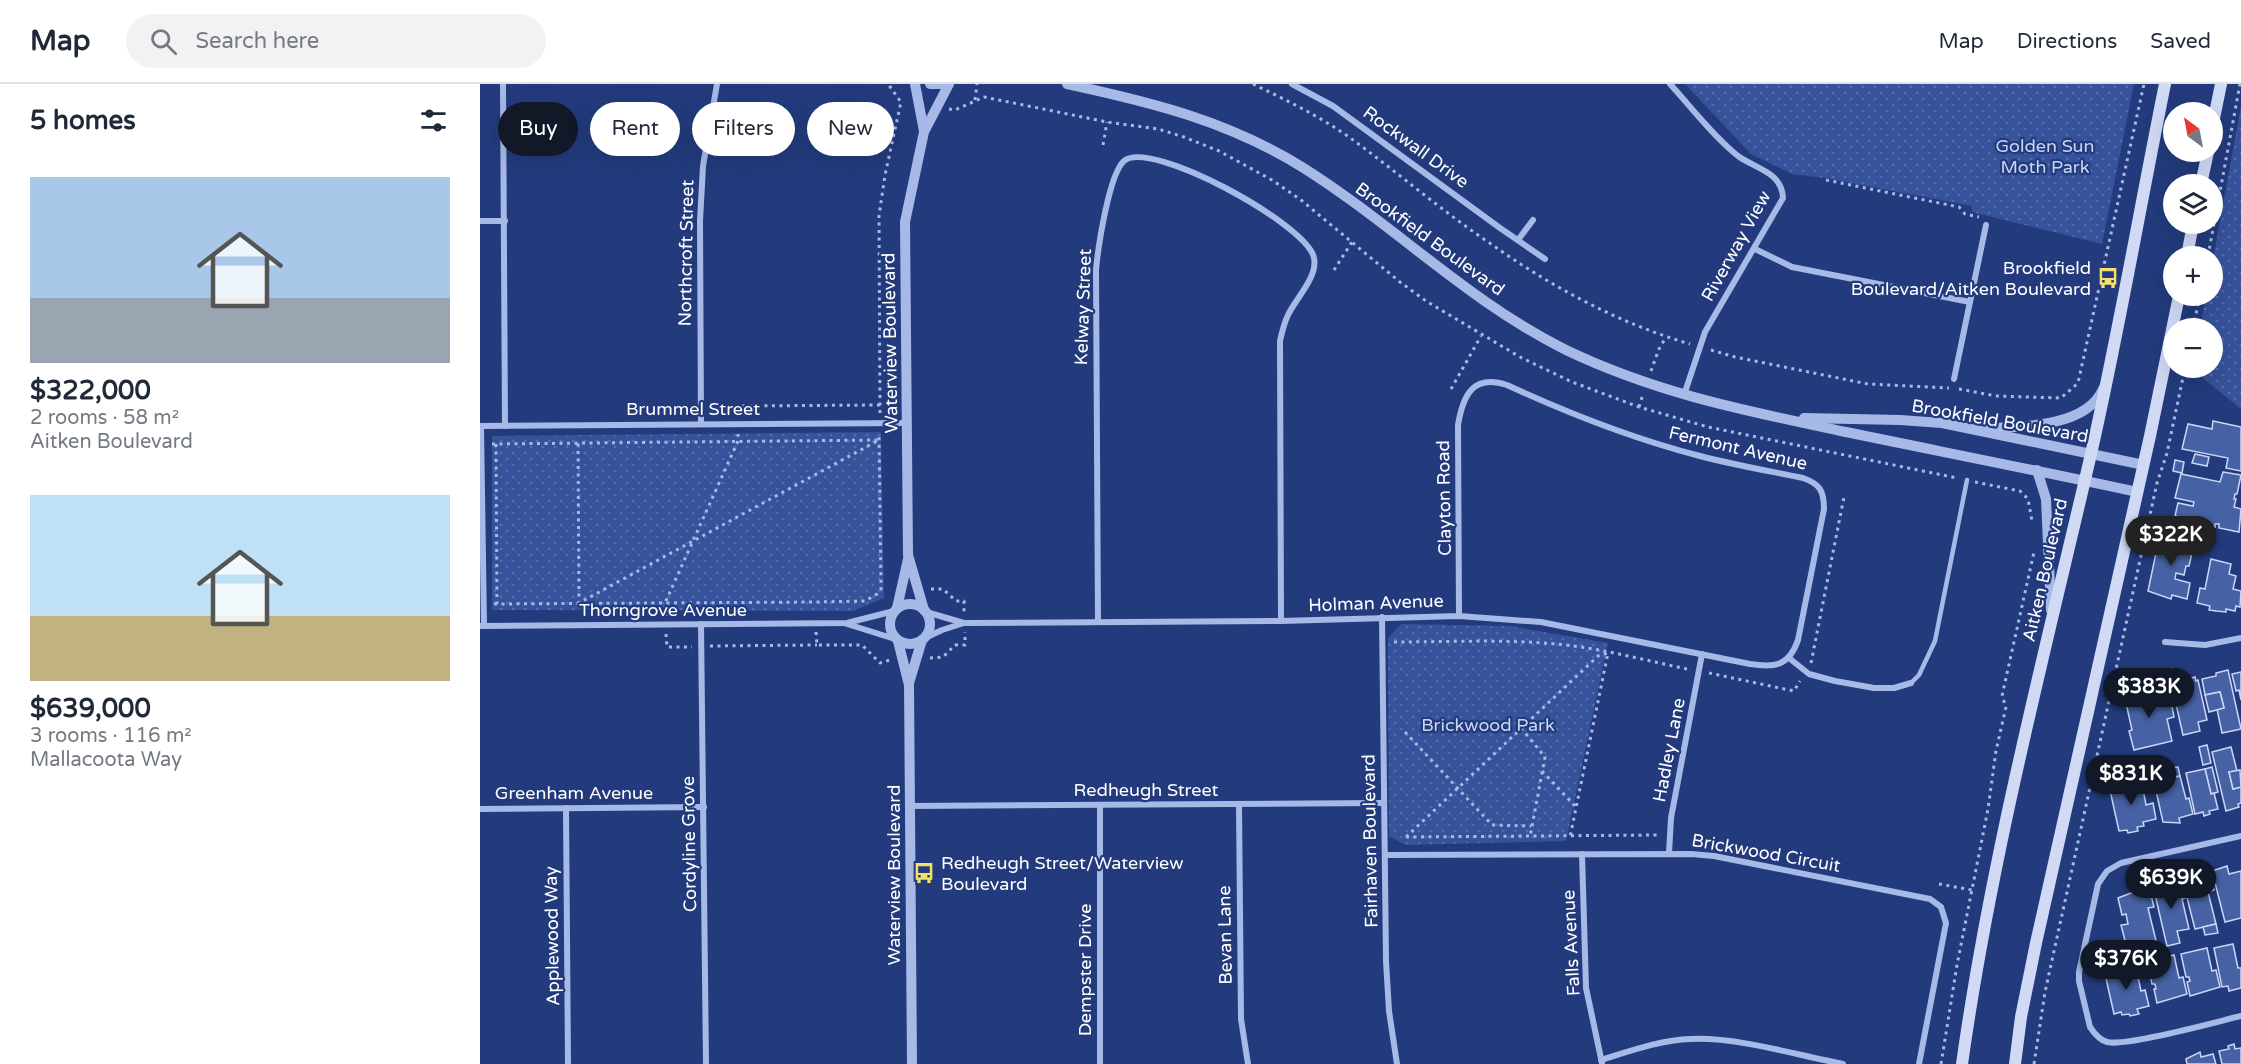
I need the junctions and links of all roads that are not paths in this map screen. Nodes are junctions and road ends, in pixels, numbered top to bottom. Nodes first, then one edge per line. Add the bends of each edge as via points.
1 (503, 84) edge
2 (717, 84) edge
3 (915, 84) edge
4 (930, 84) edge
5 (943, 84) edge
6 (949, 84) edge
7 (1067, 84) edge
8 (1292, 84) edge
9 (1670, 84) edge
10 (2165, 84) edge
11 (2221, 84) edge
12 (1300, 86) edge
13 (2217, 102) edge
14 (924, 132) junction
15 (1533, 220) dead end
16 (480, 221) edge
17 (505, 221) junction
18 (1986, 222) road end
19 (1518, 240) junction
20 (1755, 249) junction
21 (1545, 259) dead end
22 (1970, 302) junction
23 (2177, 306) edge
24 (2106, 378) junction
25 (1954, 380) dead end
26 (1476, 386) joint
27 (1684, 396) junction
28 (1777, 417) junction
29 (907, 423) junction
30 (701, 424) junction
31 (481, 426) edge
32 (505, 426) junction
33 (1966, 428) junction
34 (2091, 454) junction
35 (2144, 465) junction
36 (2037, 470) junction
37 (1967, 480) road end
38 (2085, 480) junction
39 (2138, 492) junction
40 (908, 555) junction
41 (895, 610) junction
42 (925, 611) junction
43 (1460, 616) junction
44 (1382, 617) junction
45 (1281, 621) junction
46 (1098, 622) junction
47 (847, 623) junction
48 (964, 623) junction
49 (701, 624) junction
50 (2051, 625) junction
51 (482, 626) edge
52 (2241, 638) edge
53 (924, 639) junction
54 (897, 640) junction
55 (2165, 642) dead end
56 (1702, 654) junction
57 (1789, 658) junction
58 (1783, 663) joint
59 (1911, 682) joint
60 (909, 685) junction
61 (1384, 803) junction
62 (1239, 804) junction
63 (1100, 805) junction
64 (909, 806) junction
65 (704, 807) junction
66 (566, 808) junction
67 (480, 809) edge
68 (2241, 836) edge
69 (1669, 853) junction
70 (1582, 854) junction
71 (1385, 855) junction
72 (2241, 1016) edge
73 (1601, 1062) edge
74 (568, 1064) edge
75 (706, 1064) edge
76 (912, 1064) edge
77 (1100, 1064) edge
78 (1248, 1064) edge
79 (1397, 1064) edge
80 (1843, 1064) edge
81 (1919, 1064) edge
82 (1962, 1064) edge
83 (2015, 1064) edge

1 - 17 street
2 - 30 street, Northcroft Street via 703,166 700,221
3 - 14 street, Waterview Boulevard
4 - 5 street
6 - 14 street, Waterview Boulevard
7 - 27 street, Brookfield Boulevard via 1182,111 1265,146 1312,174 1460,284 1532,331 1608,369
8 - 12 street, Rockwall Drive
9 - 20 street, Riverway View via 1732,151 1771,174 1780,185 1783,198
10 - 24 main road, Aitken Boulevard
11 - 13 main road
12 - 19 street, Rockwall Drive via 1369,131
14 - 29 street, Waterview Boulevard via 905,222
15 - 19 street
16 - 17 street
17 - 32 street
18 - 22 street
19 - 21 street, Rockwall Drive
20 - 22 street via 1792,267
20 - 27 street, Riverway View via 1705,333
22 - 25 street
23 - 35 main road
24 - 33 street via 2093,405 2077,416 2021,427
24 - 34 main road, Aitken Boulevard
26 - 43 street, Clayton Road via 1461,407 1458,425
26 - 57 street, Fermont Avenue via 1496,381 1647,441 1701,457 1803,478 1820,487 1824,509 1798,640
27 - 28 street, Brookfield Boulevard
28 - 33 street, Brookfield Boulevard via 1900,420
28 - 36 street, Brookfield Boulevard
29 - 30 street, Brummel Street
29 - 40 street, Waterview Boulevard
30 - 32 street, Brummel Street
31 - 32 street, Brummel Street
31 - 51 street
33 - 34 street, Brookfield Boulevard
34 - 35 street, Brookfield Boulevard
34 - 38 main road, Aitken Boulevard
35 - 39 main road
36 - 38 street, Brookfield Boulevard
36 - 50 street via 2046,499
37 - 59 lane via 1935,641 1920,675
38 - 39 street, Brookfield Boulevard
38 - 50 main road, Aitken Boulevard
39 - 83 main road via 2036,943
40 - 41 street, Waterview Boulevard
40 - 42 street, Waterview Boulevard
41 - 42 street via 914,604
41 - 47 street, Thorngrove Avenue
41 - 54 street via 889,622
42 - 48 street, Holman Avenue
42 - 53 street via 930,622
43 - 44 street, Holman Avenue
43 - 56 street, Holman Avenue via 1541,622
44 - 45 street, Holman Avenue
44 - 61 street, Fairhaven Boulevard
45 - 46 street, Holman Avenue
45 - 46 street, Kelway Street via 1280,341 1288,315 1313,272 1313,254 1296,235 1236,192 1165,162 1135,156 1124,160 1115,173 1096,270
46 - 48 street, Holman Avenue
47 - 49 street, Thorngrove Avenue
47 - 54 street, Thorngrove Avenue
48 - 53 street, Holman Avenue
49 - 51 street, Thorngrove Avenue
49 - 65 street, Cordyline Grove
50 - 82 main road, Aitken Boulevard via 1984,930
52 - 55 street via 2205,645
53 - 54 street via 910,645
53 - 60 street, Waterview Boulevard
54 - 60 street, Waterview Boulevard
56 - 58 street, Holman Avenue via 1766,667
56 - 69 street, Hadley Lane via 1668,835
57 - 58 street, Fermont Avenue
57 - 59 street via 1809,674 1835,681 1874,688 1894,688
60 - 64 street, Waterview Boulevard
61 - 62 street, Redheugh Street
61 - 71 street, Fairhaven Boulevard
62 - 63 street, Redheugh Street
62 - 78 street, Bevan Lane via 1241,1019
63 - 64 street, Redheugh Street
63 - 77 street, Dempster Drive
64 - 76 street, Waterview Boulevard
65 - 66 street, Greenham Avenue
65 - 75 street, Cordyline Grove
66 - 67 street, Greenham Avenue
66 - 74 street, Applewood Way
68 - 72 street via 2121,863 2107,871 2098,884 2079,972 2090,1027 2105,1041 2126,1042
69 - 70 street, Brickwood Circuit
69 - 81 street, Brickwood Circuit via 1714,856 1936,902 1946,923
70 - 71 street, Brickwood Circuit
70 - 73 street, Falls Avenue via 1586,988
71 - 79 street, Fairhaven Boulevard via 1386,961
73 - 80 street via 1663,1042 1714,1039

